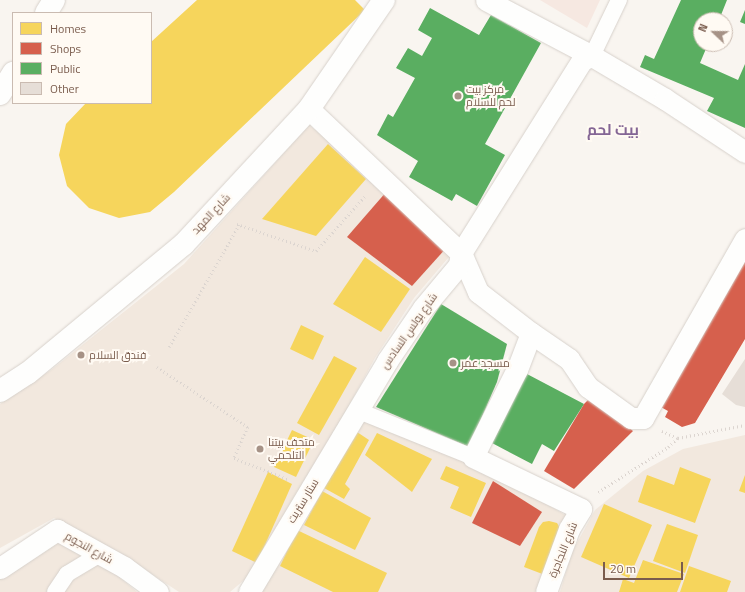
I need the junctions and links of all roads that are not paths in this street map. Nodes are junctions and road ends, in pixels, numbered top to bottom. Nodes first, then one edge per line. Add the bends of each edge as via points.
1 (54, 0) edge
2 (384, 0) edge
3 (486, 0) edge
4 (620, 0) edge
5 (47, 12) edge
6 (592, 56) junction
7 (12, 75) edge
8 (0, 94) edge
9 (309, 109) junction
10 (745, 152) edge
11 (745, 239) edge
12 (461, 253) junction
13 (531, 333) junction
14 (0, 391) edge
15 (359, 411) junction
16 (473, 457) junction
17 (100, 554) junction
18 (0, 568) edge
19 (55, 592) edge
20 (158, 592) edge
21 (249, 592) edge
22 (546, 592) edge

1 - 5 street
2 - 9 street, شارع المهد
3 - 6 street
4 - 6 street
6 - 10 street via 665,98
6 - 12 street, شارع بولس السادس via 582,60
7 - 8 street
9 - 12 street
9 - 14 street, شارع المهد via 184,244 28,373
11 - 13 street via 643,418 631,418 588,387 569,359
12 - 13 street via 478,292
12 - 15 street, شارع بولس السادس via 459,265 423,308 391,354
13 - 16 street via 517,369
15 - 16 street
15 - 21 street, ستار ستريت
16 - 22 street, شارع النجاجرة via 581,509 569,529
17 - 18 street, شارع النجوم via 57,530
17 - 19 street via 66,574
17 - 20 street, شارع النجوم via 124,567

